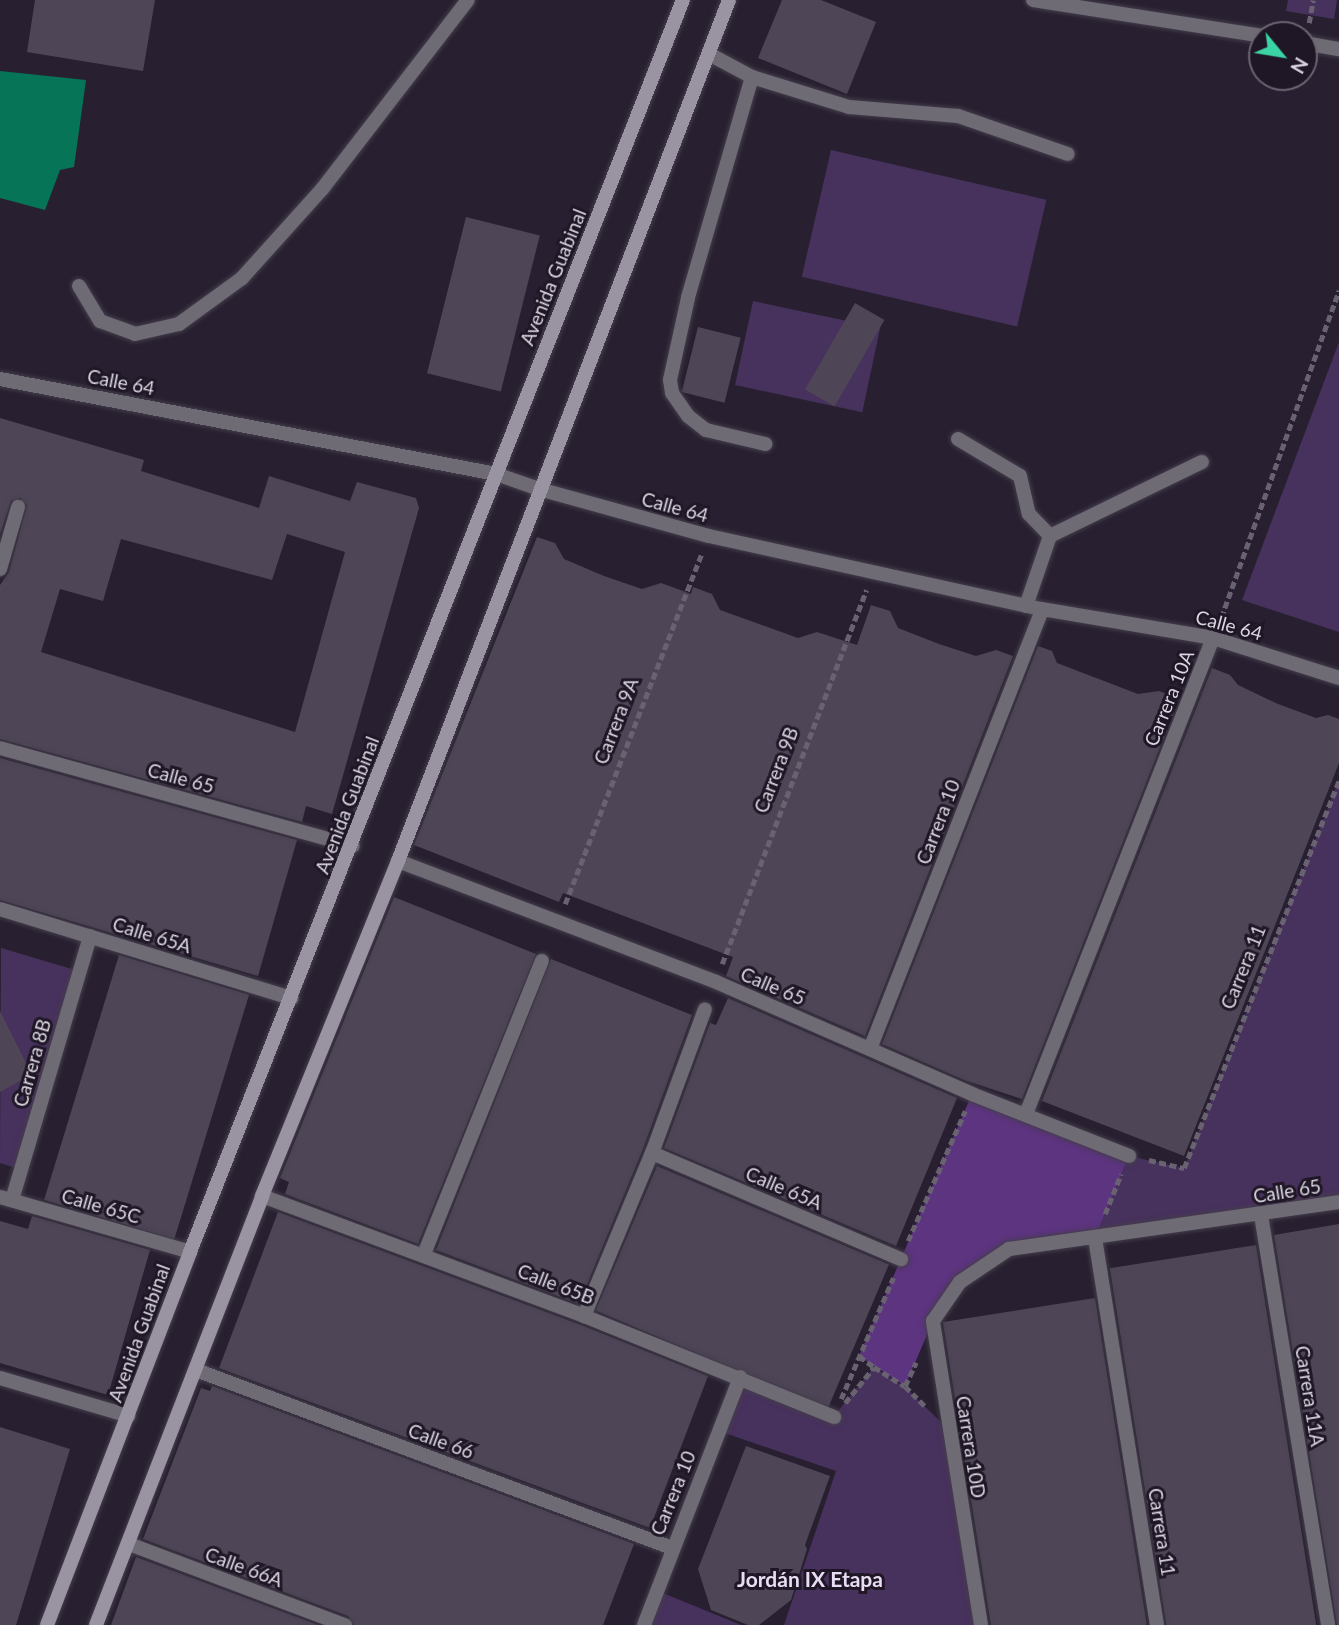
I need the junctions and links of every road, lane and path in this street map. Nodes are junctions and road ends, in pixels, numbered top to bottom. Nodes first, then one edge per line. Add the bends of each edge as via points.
1 (468, 0) edge
2 (683, 0) edge
3 (729, 0) edge
4 (1033, 0) edge
5 (1248, 34) edge
6 (1318, 45) edge
7 (1339, 49) edge
8 (709, 54) junction
9 (752, 77) junction
10 (1068, 155) dead end
11 (79, 286) dead end
12 (1339, 291) edge
13 (0, 379) edge
14 (958, 439) dead end
15 (765, 444) dead end
16 (1202, 462) dead end
17 (496, 474) junction
18 (539, 489) junction
19 (18, 508) dead end
20 (709, 536) junction
21 (1050, 536) junction
22 (0, 569) edge
23 (873, 573) junction
24 (1026, 606) junction
25 (1042, 610) junction
26 (1213, 638) junction
27 (1339, 678) edge
28 (0, 748) edge
29 (1339, 780) edge
30 (353, 846) junction
31 (398, 861) junction
32 (0, 909) edge
33 (558, 920) junction
34 (89, 936) junction
35 (542, 961) dead end
36 (716, 982) junction
37 (292, 998) junction
38 (705, 1009) dead end
39 (870, 1049) junction
40 (1026, 1114) junction
41 (652, 1153) junction
42 (1129, 1156) junction
43 (262, 1196) junction
44 (6, 1198) edge
45 (1339, 1202) edge
46 (1261, 1215) junction
47 (1095, 1238) junction
48 (190, 1251) junction
49 (424, 1254) junction
50 (901, 1259) dead end
51 (960, 1282) joint
52 (584, 1316) junction
53 (859, 1356) dead end
54 (874, 1367) junction
55 (196, 1370) junction
56 (740, 1377) junction
57 (0, 1378) edge
58 (129, 1416) junction
59 (834, 1417) joint
60 (948, 1429) junction
61 (129, 1544) junction
62 (672, 1548) junction
63 (47, 1625) edge
64 (96, 1625) edge
65 (345, 1625) edge
66 (644, 1625) edge
67 (981, 1625) edge
68 (1157, 1625) edge
69 (1328, 1625) edge

1 - 11 street via 323,188 242,278 179,324 135,334 100,321
2 - 17 main road, Avenida Guabinal
3 - 8 main road
4 - 5 street
6 - 7 street
8 - 9 street
8 - 18 main road
9 - 10 street via 849,107 958,116
9 - 15 street via 688,299 670,380 672,393 706,430
12 - 26 path, Carrera 10A
13 - 17 street, Calle 64
14 - 21 street via 1020,476 1029,514
16 - 21 street
17 - 18 street, Calle 64
17 - 30 main road, Avenida Guabinal
18 - 20 street, Calle 64
18 - 31 main road
19 - 22 street
20 - 23 street, Calle 64
20 - 33 path, Carrera 9A
21 - 24 street
23 - 24 street, Calle 64
23 - 36 path, Carrera 9B
24 - 25 street, Calle 64
25 - 26 street, Calle 64
25 - 39 street, Carrera 10
26 - 27 street, Calle 64
26 - 40 street, Carrera 10A
28 - 30 street, Calle 65
29 - 42 path, Carrera 11 via 1184,1168
30 - 37 main road, Avenida Guabinal
31 - 33 street, Calle 65
31 - 43 main road
32 - 34 street, Calle 65A
33 - 36 street, Calle 65
34 - 37 street, Calle 65A
34 - 44 street, Carrera 8B
35 - 49 street
36 - 39 street, Calle 65
37 - 48 main road, Avenida Guabinal
38 - 41 street
39 - 40 street, Calle 65
40 - 42 street, Calle 65
41 - 50 street, Calle 65A
41 - 52 street
42 - 47 path
43 - 49 street, Calle 65B
43 - 55 main road
44 - 48 street, Calle 65C
45 - 46 street, Calle 65
46 - 47 street, Calle 65
46 - 69 street, Carrera 11A
47 - 51 street, Calle 65 via 1009,1249
47 - 68 street, Carrera 11
48 - 58 main road, Avenida Guabinal
49 - 52 street, Calle 65B
51 - 60 street, Carrera 10D via 933,1321
52 - 56 street, Calle 65B
53 - 54 path
54 - 59 path
54 - 60 path via 905,1387
55 - 61 main road
55 - 62 street, Calle 66
56 - 59 street, Calle 65B
56 - 62 street, Carrera 10
57 - 58 street
58 - 63 main road, Avenida Guabinal
60 - 67 street, Carrera 10D
61 - 64 main road
61 - 65 street, Calle 66A
62 - 66 street, Carrera 10

